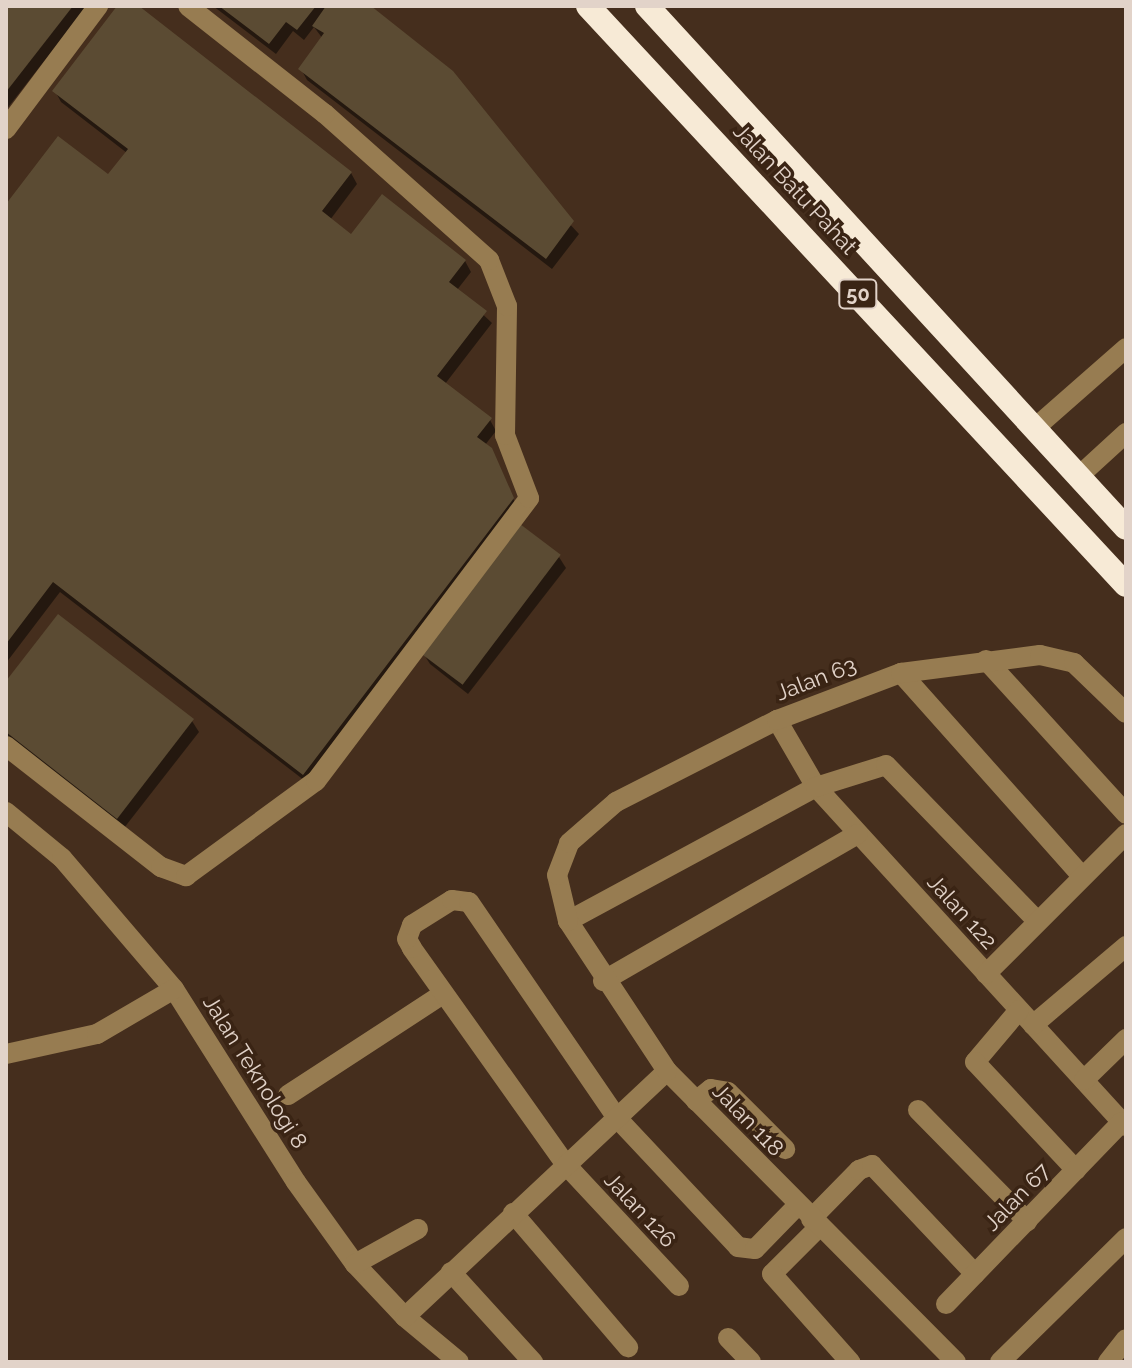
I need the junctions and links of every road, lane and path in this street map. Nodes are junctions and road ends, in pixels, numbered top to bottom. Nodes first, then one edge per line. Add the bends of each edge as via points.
1 (98, 6) edge
2 (188, 6) edge
3 (588, 6) edge
4 (647, 6) edge
5 (6, 129) edge
6 (1126, 348) edge
7 (1035, 428) junction
8 (1126, 433) edge
9 (1079, 476) junction
10 (1126, 528) edge
11 (1126, 585) edge
12 (986, 660) junction
13 (901, 673) junction
14 (1126, 713) edge
15 (777, 720) junction
16 (6, 746) edge
17 (816, 787) junction
18 (6, 812) edge
19 (1126, 814) edge
20 (858, 834) junction
21 (1126, 834) edge
22 (557, 875) joint
23 (1082, 876) junction
24 (568, 921) junction
25 (1037, 921) junction
26 (1126, 946) edge
27 (986, 974) junction
28 (603, 981) junction
29 (174, 989) junction
30 (443, 994) junction
31 (1026, 1017) junction
32 (1126, 1039) edge
33 (6, 1054) edge
34 (667, 1071) junction
35 (1084, 1080) junction
36 (288, 1095) dead end
37 (696, 1101) junction
38 (918, 1110) dead end
39 (617, 1118) junction
40 (1124, 1124) edge
41 (785, 1149) dead end
42 (566, 1165) junction
43 (1076, 1170) junction
44 (513, 1213) junction
45 (809, 1217) junction
46 (1027, 1221) junction
47 (418, 1229) dead end
48 (1126, 1238) edge
49 (355, 1264) junction
50 (451, 1272) junction
51 (975, 1274) junction
52 (679, 1286) dead end
53 (946, 1304) dead end
54 (405, 1317) junction
55 (728, 1338) dead end
56 (1126, 1339) edge
57 (628, 1347) dead end
58 (933, 1355) edge
59 (459, 1362) edge
60 (533, 1362) edge
61 (751, 1362) edge
62 (850, 1362) edge
63 (956, 1362) edge
64 (1000, 1362) edge
65 (1108, 1362) edge

1 - 5 street
2 - 16 street via 325,114 489,260 507,306 505,435 529,498 316,781 186,876 161,867
3 - 11 highway, Jalan Batu Pahat / 50
4 - 7 highway, Jalan Batu Pahat / 50
6 - 7 street
7 - 9 highway, Jalan Batu Pahat / 50
8 - 9 street
9 - 10 highway, Jalan Batu Pahat / 50
12 - 13 street, Jalan 63
12 - 14 street, Jalan 63 via 1040,655 1074,663
12 - 19 street
13 - 15 street, Jalan 63
13 - 23 street
15 - 17 street, Jalan 122
15 - 22 street, Jalan 63 via 591,820 569,843
17 - 20 street, Jalan 122
17 - 24 street
17 - 25 street via 886,765
18 - 29 street, Jalan Teknologi 8 via 62,858
20 - 27 street, Jalan 122
20 - 28 street
21 - 23 street
22 - 24 street, Jalan 118
23 - 25 street
24 - 28 street, Jalan 118
25 - 27 street
26 - 31 street
27 - 31 street, Jalan 122
28 - 34 street, Jalan 118
29 - 33 street via 97,1034
29 - 49 street, Jalan Teknologi 8 via 296,1182
30 - 36 street
30 - 39 street, Jalan 126 via 412,948 407,931 452,900 464,898
30 - 42 street, Jalan 126
31 - 35 street, Jalan 122
31 - 43 street via 975,1062
32 - 35 street
34 - 37 street, Jalan 118
34 - 39 street
35 - 40 street, Jalan 122
37 - 41 street via 711,1089 728,1092
37 - 45 street, Jalan 118
38 - 46 street
39 - 42 street
39 - 45 street via 744,1251
40 - 43 street, Jalan 67
42 - 44 street
42 - 52 street, Jalan 126
43 - 46 street, Jalan 67
44 - 50 street
44 - 57 street
45 - 51 street via 859,1170 872,1165
45 - 58 street, Jalan 118
45 - 62 street via 774,1268 774,1279
46 - 51 street, Jalan 67
47 - 49 street
48 - 64 street
49 - 54 street, Jalan Teknologi 8
50 - 54 street
50 - 60 street
51 - 53 street, Jalan 67
54 - 59 street, Jalan Teknologi 8
55 - 61 street
56 - 65 street
58 - 63 street, Jalan 118

